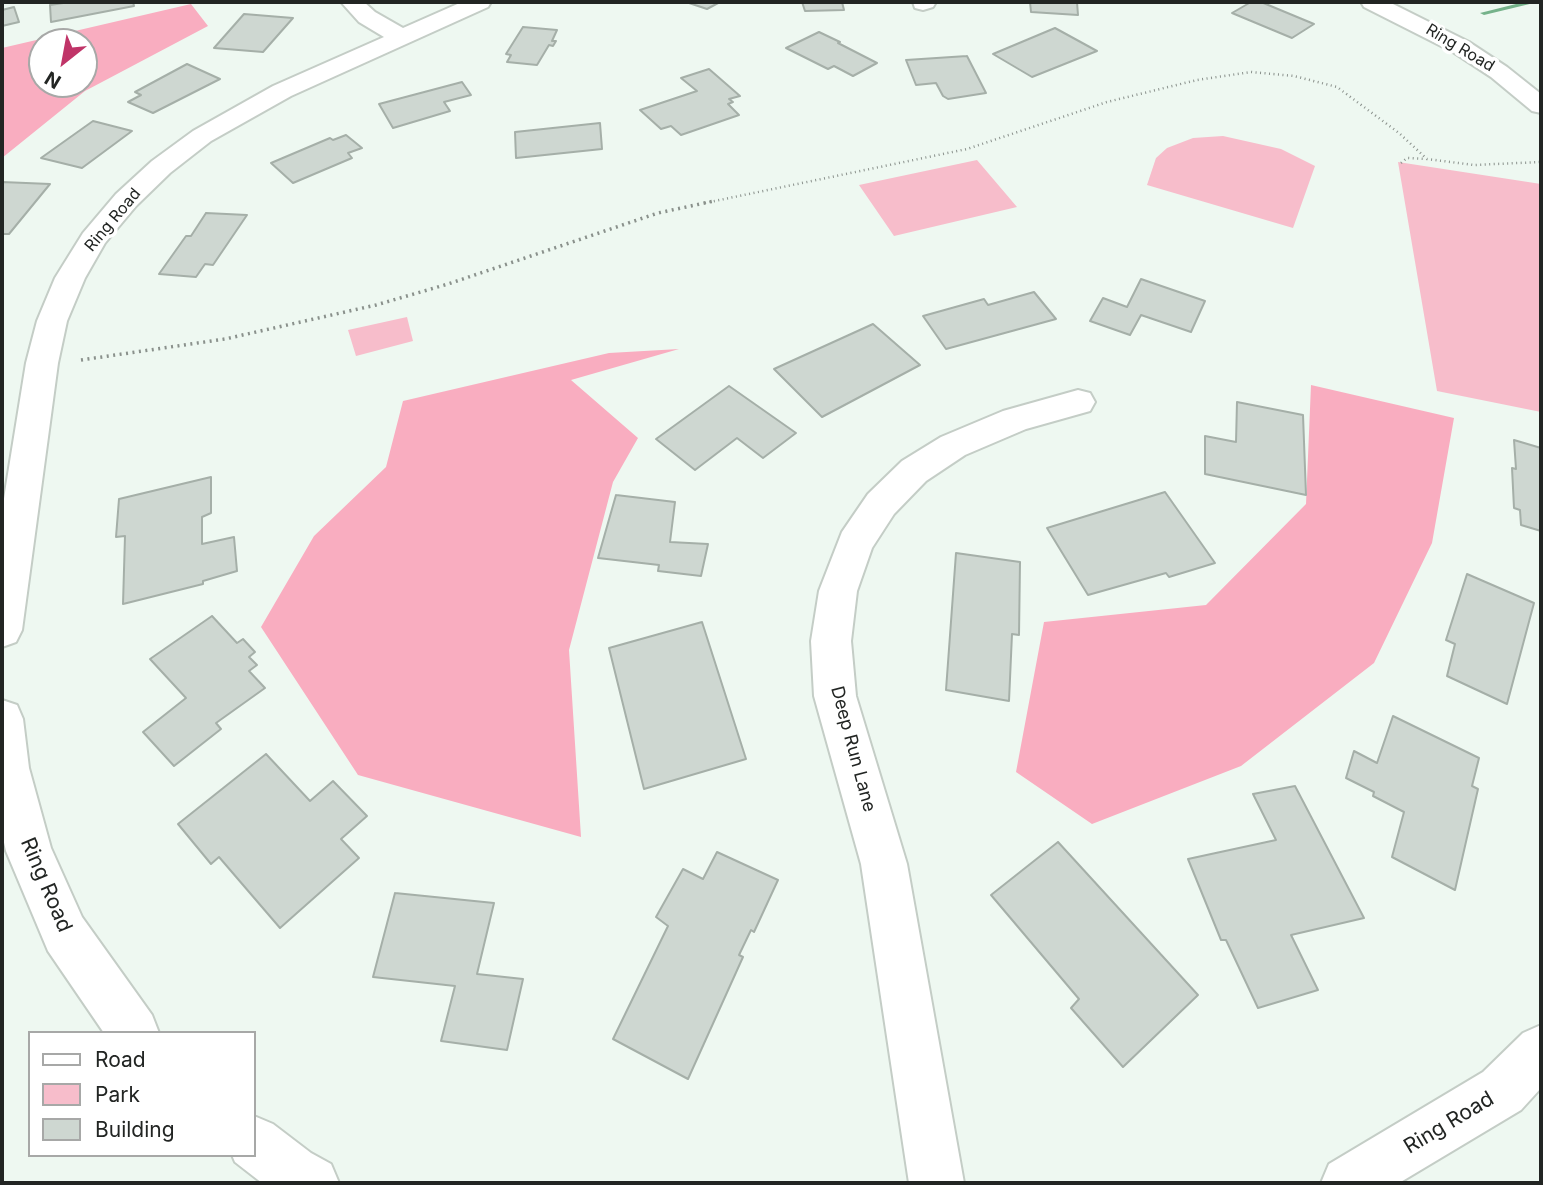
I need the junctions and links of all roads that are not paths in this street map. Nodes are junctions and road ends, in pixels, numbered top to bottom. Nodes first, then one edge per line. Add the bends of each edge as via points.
1 (352, 2) edge
2 (480, 2) edge
3 (1372, 2) edge
4 (401, 37) junction
5 (1541, 106) edge
6 (1078, 402) dead end
7 (2, 630) edge
8 (2, 719) edge
9 (133, 1031) edge
10 (1541, 1051) edge
11 (256, 1145) edge
12 (312, 1183) edge
13 (936, 1183) edge
14 (1349, 1183) edge

1 - 4 street
2 - 4 street, Ring Road
3 - 5 street, Ring Road via 1461,47
4 - 7 street, Ring Road via 282,91 202,136 126,200 93,239 69,278 41,363
6 - 13 street, Deep Run Lane via 1014,420 953,446 914,471 881,504 855,543 838,591 831,640 835,696 884,864
8 - 9 street, Ring Road via 7,768 29,851 65,934
10 - 14 street, Ring Road via 1502,1091
11 - 12 street

